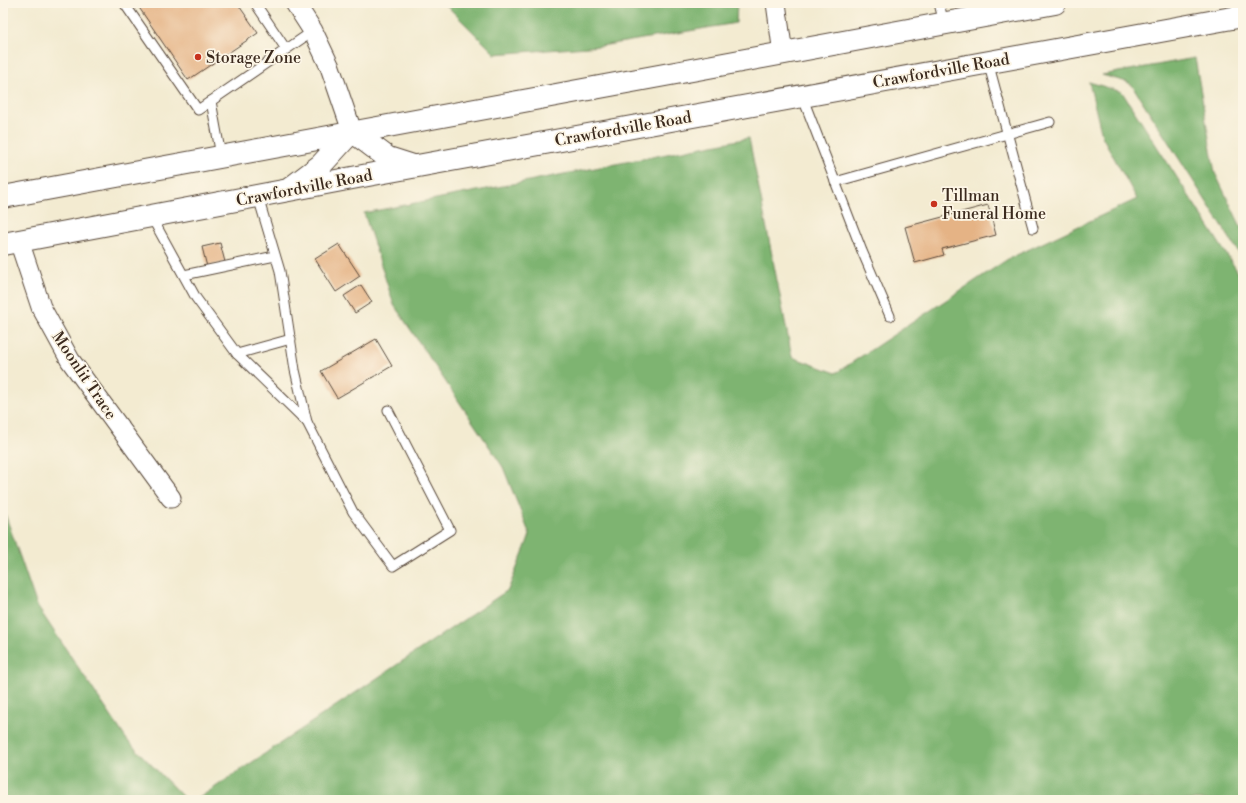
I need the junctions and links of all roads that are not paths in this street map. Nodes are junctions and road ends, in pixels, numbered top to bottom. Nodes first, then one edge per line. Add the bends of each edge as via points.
1 (124, 3) edge
2 (255, 3) edge
3 (295, 3) edge
4 (776, 3) edge
5 (939, 3) edge
6 (1055, 3) edge
7 (1243, 16) edge
8 (944, 24) junction
9 (313, 31) junction
10 (286, 50) junction
11 (784, 54) junction
12 (988, 62) junction
13 (802, 96) junction
14 (211, 101) junction
15 (1050, 122) dead end
16 (352, 131) junction
17 (1008, 134) junction
18 (221, 156) junction
19 (414, 166) junction
20 (835, 182) junction
21 (288, 190) junction
22 (3, 197) edge
23 (258, 197) junction
24 (151, 216) junction
25 (1033, 228) dead end
26 (11, 243) edge
27 (275, 256) junction
28 (184, 275) junction
29 (890, 316) dead end
30 (291, 339) junction
31 (237, 354) junction
32 (388, 410) dead end
33 (307, 422) junction
34 (171, 498) dead end

1 - 14 lane via 198,110
2 - 10 lane
3 - 9 street
4 - 11 street
5 - 8 lane
6 - 8 main road
7 - 12 main road, Crawfordville Road
8 - 11 main road
9 - 10 lane
9 - 16 street via 330,67
10 - 14 lane
11 - 16 main road
12 - 13 main road, Crawfordville Road
12 - 17 lane
13 - 19 main road, Crawfordville Road
13 - 20 lane
14 - 18 lane
15 - 17 lane
16 - 18 main road
16 - 19 main road via 388,158
16 - 21 main road via 321,165
17 - 20 lane
17 - 25 lane
18 - 22 main road
19 - 21 main road, Crawfordville Road
20 - 29 lane
21 - 23 main road, Crawfordville Road
23 - 24 main road, Crawfordville Road
23 - 27 lane
24 - 26 main road, Crawfordville Road
24 - 28 lane
26 - 34 street, Moonlit Trace via 41,307 70,360
27 - 28 lane
27 - 30 lane via 280,271
28 - 31 lane via 196,298
30 - 31 lane
30 - 33 lane
31 - 33 lane
32 - 33 lane via 450,530 393,566 353,512

